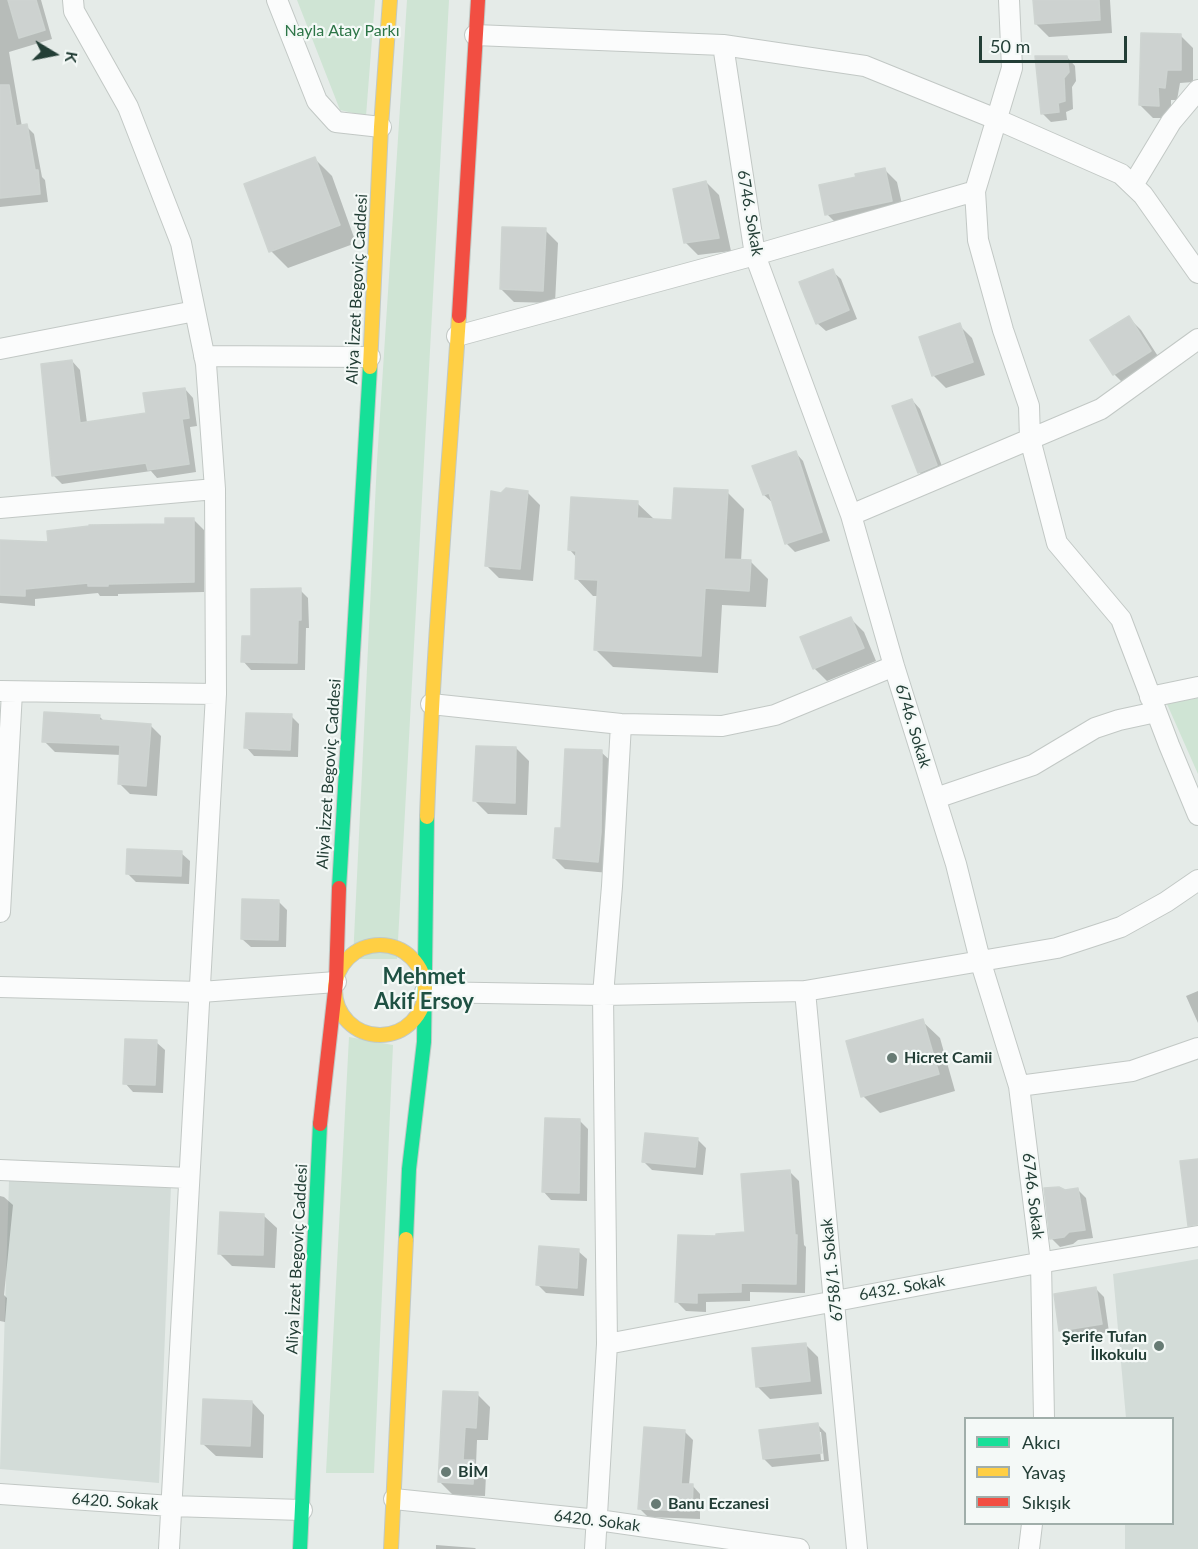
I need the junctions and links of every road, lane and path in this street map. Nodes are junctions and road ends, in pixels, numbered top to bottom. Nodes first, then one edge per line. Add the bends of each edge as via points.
1 (73, 0) edge
2 (277, 0) edge
3 (390, 0) edge
4 (478, 0) edge
5 (1008, 0) edge
6 (475, 35) junction
7 (723, 45) junction
8 (1198, 90) edge
9 (996, 119) junction
10 (381, 128) junction
11 (1133, 185) junction
12 (975, 191) junction
13 (755, 255) junction
14 (1198, 273) edge
15 (195, 311) junction
16 (457, 336) junction
17 (1198, 339) edge
18 (0, 349) edge
19 (204, 356) junction
20 (370, 357) junction
21 (1030, 439) junction
22 (215, 489) junction
23 (0, 508) edge
24 (850, 514) junction
25 (894, 666) junction
26 (1198, 687) edge
27 (6, 691) edge
28 (216, 694) junction
29 (431, 704) junction
30 (1153, 705) junction
31 (621, 724) junction
32 (936, 798) junction
33 (1198, 815) edge
34 (1198, 880) edge
35 (0, 912) edge
36 (980, 960) junction
37 (336, 982) junction
38 (0, 987) edge
39 (804, 991) junction
40 (201, 992) junction
41 (425, 992) junction
42 (603, 995) junction
43 (1198, 1048) edge
44 (1019, 1086) junction
45 (0, 1170) edge
46 (189, 1178) junction
47 (1198, 1236) edge
48 (1041, 1263) junction
49 (835, 1301) junction
50 (607, 1344) junction
51 (1044, 1417) edge
52 (0, 1494) edge
53 (394, 1500) junction
54 (171, 1506) junction
55 (302, 1510) junction
56 (598, 1520) junction
57 (1032, 1525) edge
58 (169, 1549) edge
59 (300, 1549) edge
60 (392, 1549) edge
61 (595, 1549) edge
62 (800, 1549) edge
63 (857, 1549) edge
64 (1029, 1549) edge

1 - 15 street via 74,11 132,118 181,243
2 - 10 street via 317,101 336,122
3 - 10 main road, Aliya İzzet Begoviç Caddesi
4 - 6 main road
5 - 9 street via 1012,68
6 - 7 street
6 - 16 main road
7 - 9 street via 865,66
7 - 13 street, 6746. Sokak
8 - 11 street via 1171,122
9 - 11 street via 1121,174
9 - 12 street
10 - 20 main road, Aliya İzzet Begoviç Caddesi
11 - 14 street
12 - 13 street
12 - 21 street via 978,240 1029,406
13 - 16 street
13 - 24 street, 6746. Sokak
15 - 18 street
15 - 19 street
16 - 29 main road
17 - 21 street via 1101,409
19 - 20 street
19 - 22 street
20 - 37 main road, Aliya İzzet Begoviç Caddesi
21 - 24 street
21 - 30 street via 1057,543 1121,619
22 - 23 street
22 - 28 street
24 - 25 street, 6746. Sokak
25 - 31 street via 775,715 722,726
25 - 32 street, 6746. Sokak
26 - 30 street
27 - 28 street
27 - 35 street
28 - 40 street
29 - 31 street
29 - 41 main road
30 - 32 street via 1095,728 1033,765
30 - 33 street
31 - 42 street
32 - 36 street, 6746. Sokak
34 - 36 street via 1121,927 1057,948
36 - 39 street
36 - 44 street, 6746. Sokak
37 - 40 street
37 - 41 main road via 351,957 378,945 406,953 417,964
37 - 41 main road via 340,1011 350,1023 376,1035 390,1034 410,1024 422,1006
37 - 55 main road, Aliya İzzet Begoviç Caddesi via 321,1106
38 - 40 street
39 - 42 street
39 - 49 street, 6758/1. Sokak
40 - 46 street
41 - 42 street
41 - 53 main road via 424,1042 409,1169
42 - 50 street
43 - 44 street via 1132,1071
44 - 48 street, 6746. Sokak
45 - 46 street
46 - 54 street
47 - 48 street, 6432. Sokak
48 - 49 street, 6432. Sokak
48 - 51 street, 6746. Sokak
49 - 50 street, 6432. Sokak
49 - 63 street, 6758/1. Sokak
50 - 56 street
52 - 54 street, 6420. Sokak
53 - 56 street, 6420. Sokak
53 - 60 main road
54 - 55 street, 6420. Sokak
54 - 58 street
55 - 59 main road, Aliya İzzet Begoviç Caddesi
56 - 61 street
56 - 62 street, 6420. Sokak
57 - 64 street

